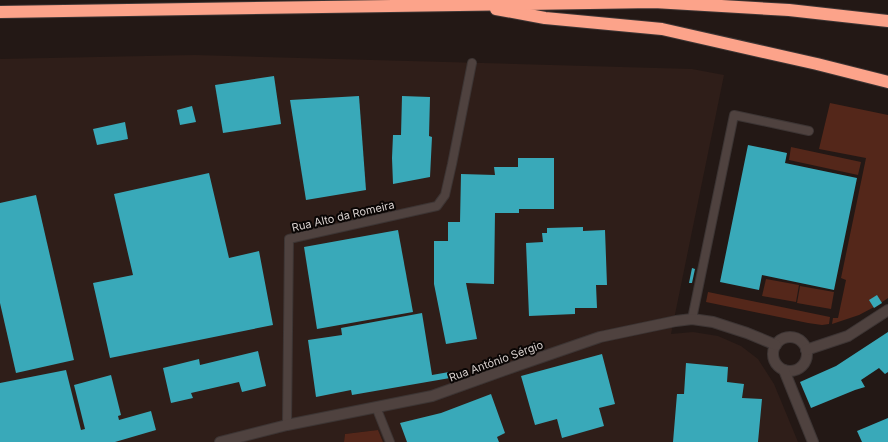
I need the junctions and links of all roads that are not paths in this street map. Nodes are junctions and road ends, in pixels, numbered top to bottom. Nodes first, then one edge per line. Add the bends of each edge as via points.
1 (469, 4) junction
2 (0, 12) edge
3 (888, 21) edge
4 (472, 63) dead end
5 (888, 82) edge
6 (809, 131) dead end
7 (888, 310) edge
8 (692, 319) junction
9 (776, 345) junction
10 (806, 350) junction
11 (784, 370) junction
12 (376, 407) junction
13 (287, 425) junction
14 (220, 442) edge
15 (390, 442) edge
16 (813, 442) edge

1 - 2 highway
1 - 3 highway via 654,2 789,10
1 - 5 highway via 546,18 662,29
4 - 13 lane, Rua Alto da Romeira via 445,195 437,206 289,240
6 - 8 lane via 734,115
7 - 10 street via 848,336
8 - 9 street, Rua António Sérgio via 713,322
8 - 12 street, Rua António Sérgio via 600,337 432,396
9 - 10 street via 789,337 796,338 803,343
9 - 11 street via 773,352 774,360
10 - 11 street via 806,359 801,367 793,371
11 - 16 street
12 - 13 street, Rua António Sérgio
12 - 15 lane
13 - 14 street, Rua António Sérgio

